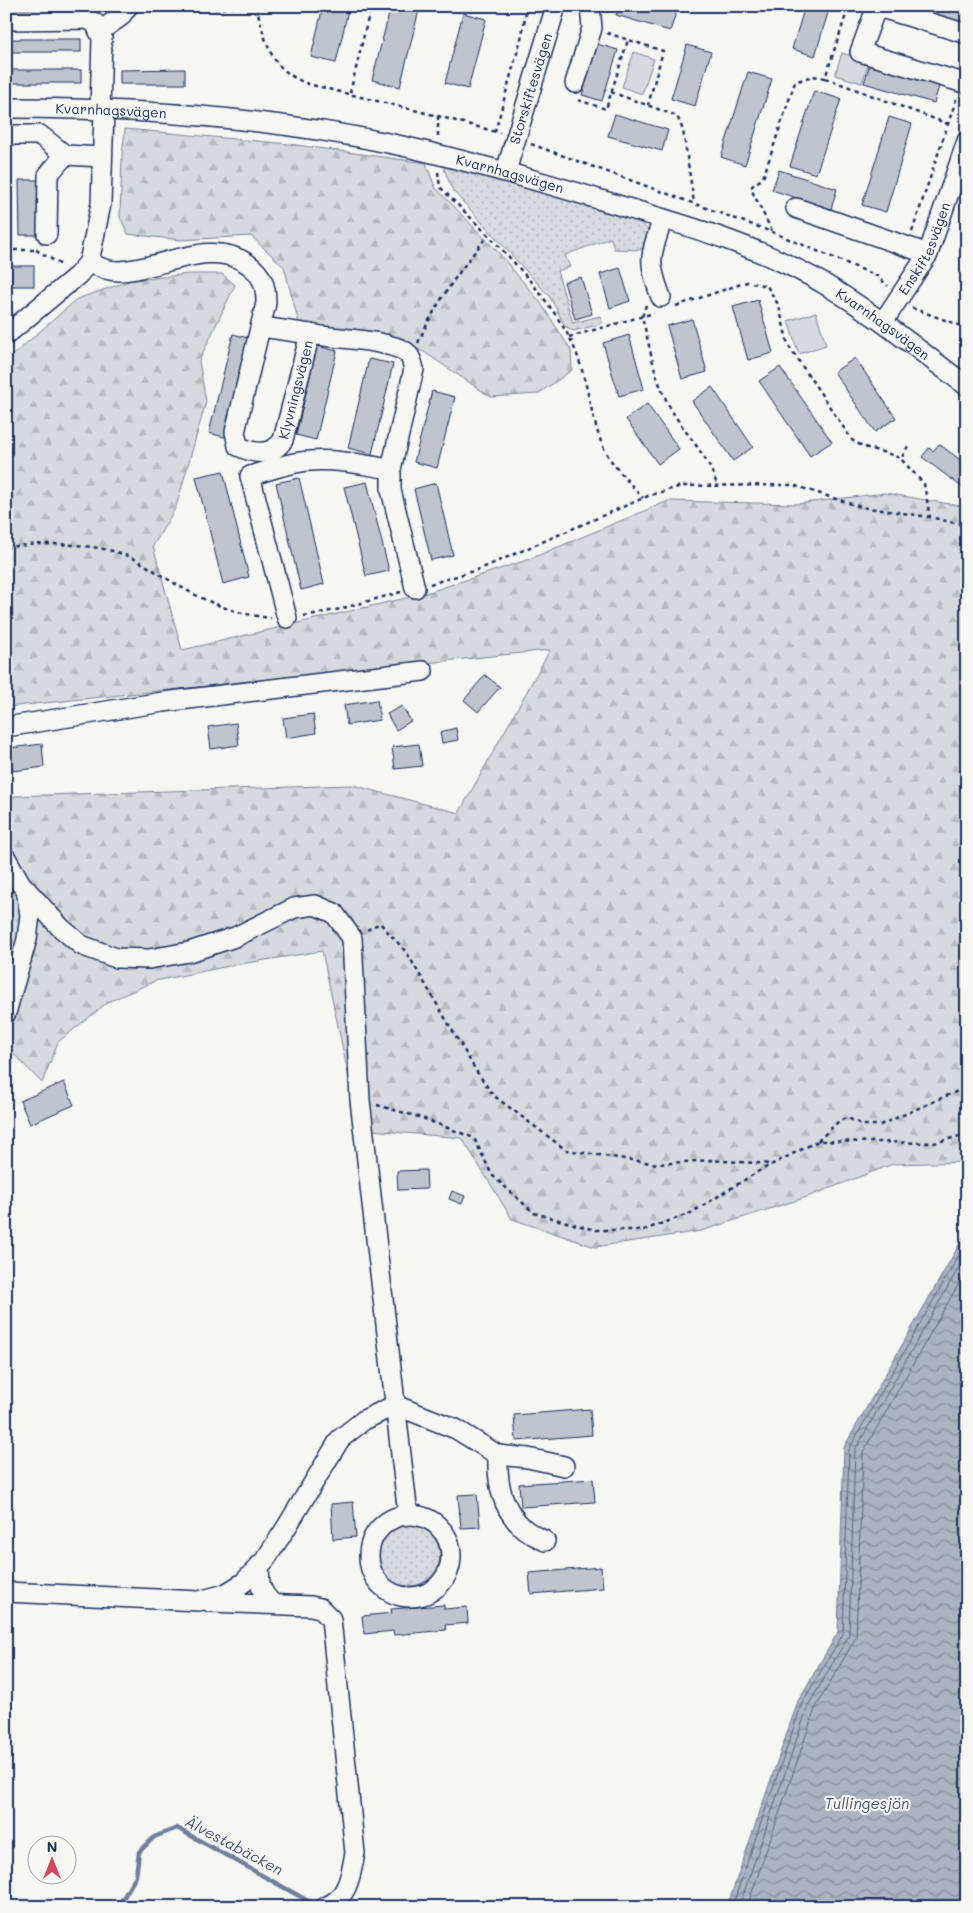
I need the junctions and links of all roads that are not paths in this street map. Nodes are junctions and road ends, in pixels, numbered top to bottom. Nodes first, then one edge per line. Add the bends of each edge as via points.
1 (128, 6) edge
2 (556, 6) edge
3 (590, 6) edge
4 (6, 20) edge
5 (100, 31) junction
6 (967, 34) edge
7 (575, 83) road end
8 (964, 83) edge
9 (6, 108) edge
10 (102, 110) junction
11 (6, 135) edge
12 (967, 142) edge
13 (65, 155) junction
14 (102, 157) junction
15 (506, 171) junction
16 (796, 208) dead end
17 (663, 219) junction
18 (47, 234) road end
19 (928, 254) junction
20 (84, 268) junction
21 (663, 305) road end
22 (883, 322) junction
23 (262, 327) junction
24 (310, 334) junction
25 (6, 335) edge
26 (945, 371) junction
27 (967, 371) edge
28 (967, 386) edge
29 (243, 448) junction
30 (391, 469) junction
31 (250, 476) junction
32 (415, 588) road end
33 (287, 618) road end
34 (423, 671) dead end
35 (6, 726) edge
36 (6, 858) edge
37 (26, 890) junction
38 (6, 1013) edge
39 (395, 1405) junction
40 (498, 1455) junction
41 (564, 1466) dead end
42 (408, 1515) junction
43 (545, 1541) dead end
44 (260, 1565) junction
45 (6, 1592) edge
46 (199, 1601) junction
47 (273, 1604) junction
48 (325, 1907) edge

1 - 5 street via 120,17
2 - 15 street, Storskiftesvägen
3 - 7 street via 592,28
4 - 5 street via 87,19
5 - 10 street
6 - 8 street via 881,8 874,14 860,52
9 - 10 street, Kvarnhagsvägen
10 - 14 street
10 - 15 street, Kvarnhagsvägen via 184,114 289,126 391,144
11 - 13 street via 40,134
12 - 19 street, Enskiftesvägen
13 - 14 street
13 - 18 street via 48,175
14 - 20 street via 101,204
15 - 17 street, Kvarnhagsvägen
16 - 19 street
17 - 21 street via 650,257 652,275
17 - 22 street, Kvarnhagsvägen via 744,244 824,284
19 - 22 street, Enskiftesvägen
20 - 23 street via 116,271 161,265 194,254 221,253 240,259 258,272 266,287
20 - 25 street
22 - 26 street, Kvarnhagsvägen
23 - 24 street, Klyvningsvägen
23 - 29 street via 235,432 238,446
24 - 29 street, Klyvningsvägen via 283,440 273,451 266,453
24 - 30 street via 370,341 405,352 412,359 414,369
26 - 27 street
26 - 28 street, Kvarnhagsvägen
29 - 31 street
30 - 31 street via 310,461
30 - 32 street via 391,490
31 - 33 street
34 - 35 street via 163,702
36 - 37 street
37 - 38 street via 30,915 27,938
37 - 39 street via 54,922 81,945 116,958 149,959 189,952 235,937 294,908 315,905 334,913 352,938 360,1100
39 - 40 street via 456,1429
39 - 42 street
39 - 44 street via 364,1420 340,1439
40 - 41 street
40 - 43 street via 497,1478 504,1502 522,1528
42 - 42 street via 393,1518 380,1528 372,1542 369,1557 373,1573 382,1586 396,1594 412,1597 427,1593 440,1584 449,1570 451,1554 448,1539 438,1526 424,1517
44 - 46 street via 243,1583 226,1594
44 - 47 street via 258,1580 263,1594
45 - 46 street
46 - 47 street
47 - 48 street via 320,1608 331,1619 355,1853 349,1884 333,1904

